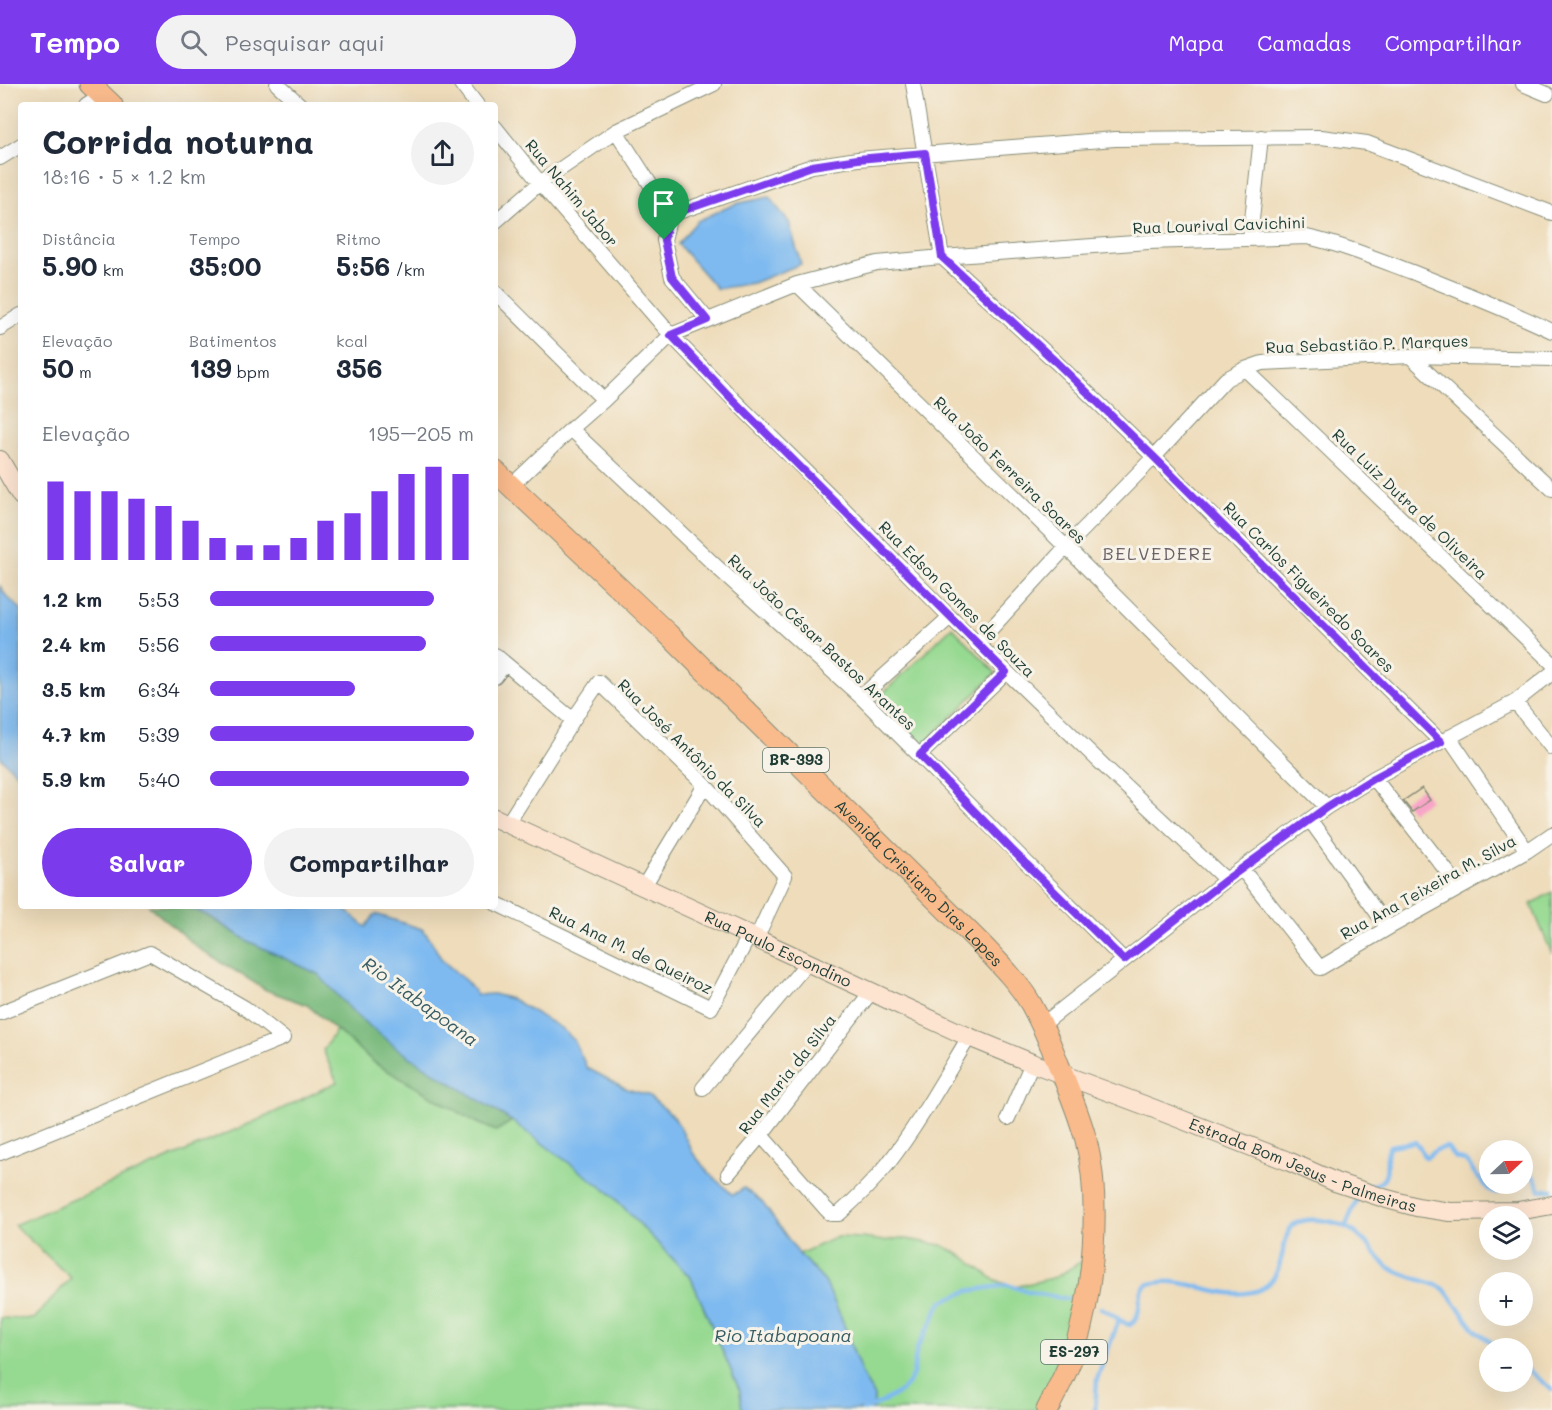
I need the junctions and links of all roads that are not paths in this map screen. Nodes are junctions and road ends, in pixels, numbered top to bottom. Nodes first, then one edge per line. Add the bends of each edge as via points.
1 (277, 84) edge
2 (460, 84) edge
3 (714, 84) edge
4 (913, 84) edge
5 (1523, 84) edge
6 (1547, 94) dead end
7 (297, 102) edge
8 (475, 102) edge
9 (498, 131) edge
10 (616, 131) junction
11 (1261, 137) junction
12 (18, 147) edge
13 (925, 153) junction
14 (0, 158) edge
15 (540, 183) junction
16 (1552, 213) edge
17 (670, 215) junction
18 (498, 219) edge
19 (1250, 238) junction
20 (942, 257) junction
21 (796, 284) junction
22 (498, 295) edge
23 (18, 317) edge
24 (707, 320) junction
25 (0, 328) edge
26 (1552, 332) edge
27 (671, 335) junction
28 (1410, 356) junction
29 (1552, 359) edge
30 (1245, 369) junction
31 (604, 400) junction
32 (571, 429) junction
33 (1154, 457) junction
34 (0, 460) edge
35 (498, 474) edge
36 (511, 486) junction
37 (1552, 489) edge
38 (18, 491) edge
39 (1066, 547) junction
40 (950, 617) junction
41 (977, 644) junction
42 (500, 659) edge
43 (1552, 663) edge
44 (1006, 672) junction
45 (1552, 674) edge
46 (861, 697) junction
47 (1515, 702) junction
48 (573, 720) junction
49 (1445, 740) junction
50 (1552, 748) edge
51 (920, 755) junction
52 (1374, 778) junction
53 (705, 785) junction
54 (1327, 807) junction
55 (501, 820) edge
56 (1310, 820) junction
57 (1552, 834) edge
58 (1527, 851) junction
59 (1242, 869) junction
60 (1226, 880) junction
61 (644, 886) junction
62 (1460, 888) junction
63 (498, 904) edge
64 (1388, 928) junction
65 (752, 938) junction
66 (1124, 960) junction
67 (808, 963) junction
68 (871, 992) junction
69 (0, 1013) edge
70 (1042, 1025) junction
71 (969, 1037) junction
72 (1032, 1063) junction
73 (1063, 1075) junction
74 (703, 1088) dead end
75 (1008, 1118) dead end
76 (762, 1135) junction
77 (0, 1153) edge
78 (728, 1174) dead end
79 (1552, 1205) edge
80 (1047, 1410) edge

1 - 7 street
2 - 8 street
3 - 10 street
4 - 13 street
5 - 6 street
9 - 15 street, Rua Nahim Jabor
10 - 15 street
10 - 17 street
11 - 13 street via 1114,139
11 - 16 street via 1320,136 1367,143
11 - 19 street
12 - 14 street
13 - 17 street via 812,166
13 - 20 street
15 - 18 street
15 - 27 street, Rua Nahim Jabor
17 - 24 street via 664,240 672,277
19 - 20 street, Rua Lourival Cavichini
19 - 26 street, Rua Lourival Cavichini via 1307,237 1328,242 1515,313
20 - 21 street, Rua Lourival Cavichini via 877,263
20 - 33 street, Rua Carlos Figueiredo Soares
21 - 24 street, Rua Lourival Cavichini
21 - 39 street, Rua João Ferreira Soares
22 - 31 street
23 - 25 street
24 - 27 street, Rua Lourival Cavichini
27 - 31 street
27 - 40 street, Rua Edson Gomes de Souza
28 - 29 street, Rua Sebastião P. Marques
28 - 30 street, Rua Sebastião P. Marques via 1262,363
28 - 37 street
30 - 33 street, Rua Sebastião P. Marques via 1226,379
30 - 43 street, Rua Luiz Dutra de Oliveira
31 - 32 street
32 - 36 street
32 - 46 street, Rua João César Bastos Arantes
33 - 39 street, Rua Sebastião P. Marques
33 - 49 street, Rua Carlos Figueiredo Soares
34 - 38 main road
35 - 36 main road, Avenida Cristiano Dias Lopes / BR-393
36 - 70 main road, Avenida Cristiano Dias Lopes / BR-393 via 667,633 981,944 1022,990
39 - 41 street, Rua Sebastião P. Marques
39 - 54 street, Rua João Ferreira Soares
40 - 41 street, Rua Edson Gomes de Souza
40 - 46 street
41 - 44 street, Rua Edson Gomes de Souza
42 - 48 street
44 - 51 street
44 - 60 street, Rua Edson Gomes de Souza
45 - 47 street
46 - 51 street, Rua João César Bastos Arantes
47 - 49 street
47 - 50 street
48 - 53 street, Rua José Antônio da Silva via 599,682
48 - 55 street
49 - 52 street
49 - 58 street, Rua Carlos Figueiredo Soares
51 - 66 street, Rua João César Bastos Arantes
52 - 54 street
52 - 62 street
53 - 61 street
53 - 65 street, Rua José Antônio da Silva via 785,876
54 - 56 street
55 - 61 main road, Rua Paulo Escondino
56 - 59 street
56 - 64 street
57 - 58 street, Rua Ana Teixeira M. Silva
58 - 62 street, Rua Ana Teixeira M. Silva
59 - 60 street
59 - 64 street, Rua Ana Teixeira M. Silva via 1320,968
60 - 66 street
61 - 65 main road, Rua Paulo Escondino
62 - 64 street, Rua Ana Teixeira M. Silva
63 - 65 street, Rua Ana M. de Queiroz via 711,1008
65 - 67 main road, Rua Paulo Escondino
66 - 70 street
67 - 68 main road, Rua Paulo Escondino
67 - 74 street
68 - 71 main road, Rua Paulo Escondino
68 - 76 street, Rua Maria da Silva
69 - 77 street via 150,953 245,1008 283,1038
70 - 73 main road, Avenida Cristiano Dias Lopes / BR-393
71 - 72 main road, Rua Paulo Escondino
71 - 76 street via 900,1147 839,1214 831,1214 825,1208
72 - 73 main road, Rua Paulo Escondino
72 - 75 street
73 - 79 main road, Estrada Bom Jesus - Palmeiras via 1335,1182 1417,1207 1481,1212
73 - 80 main road, Avenida Cristiano Dias Lopes / ES-297 via 1090,1159 1094,1203 1092,1254 1090,1289 1075,1350
76 - 78 street, Rua Maria da Silva

